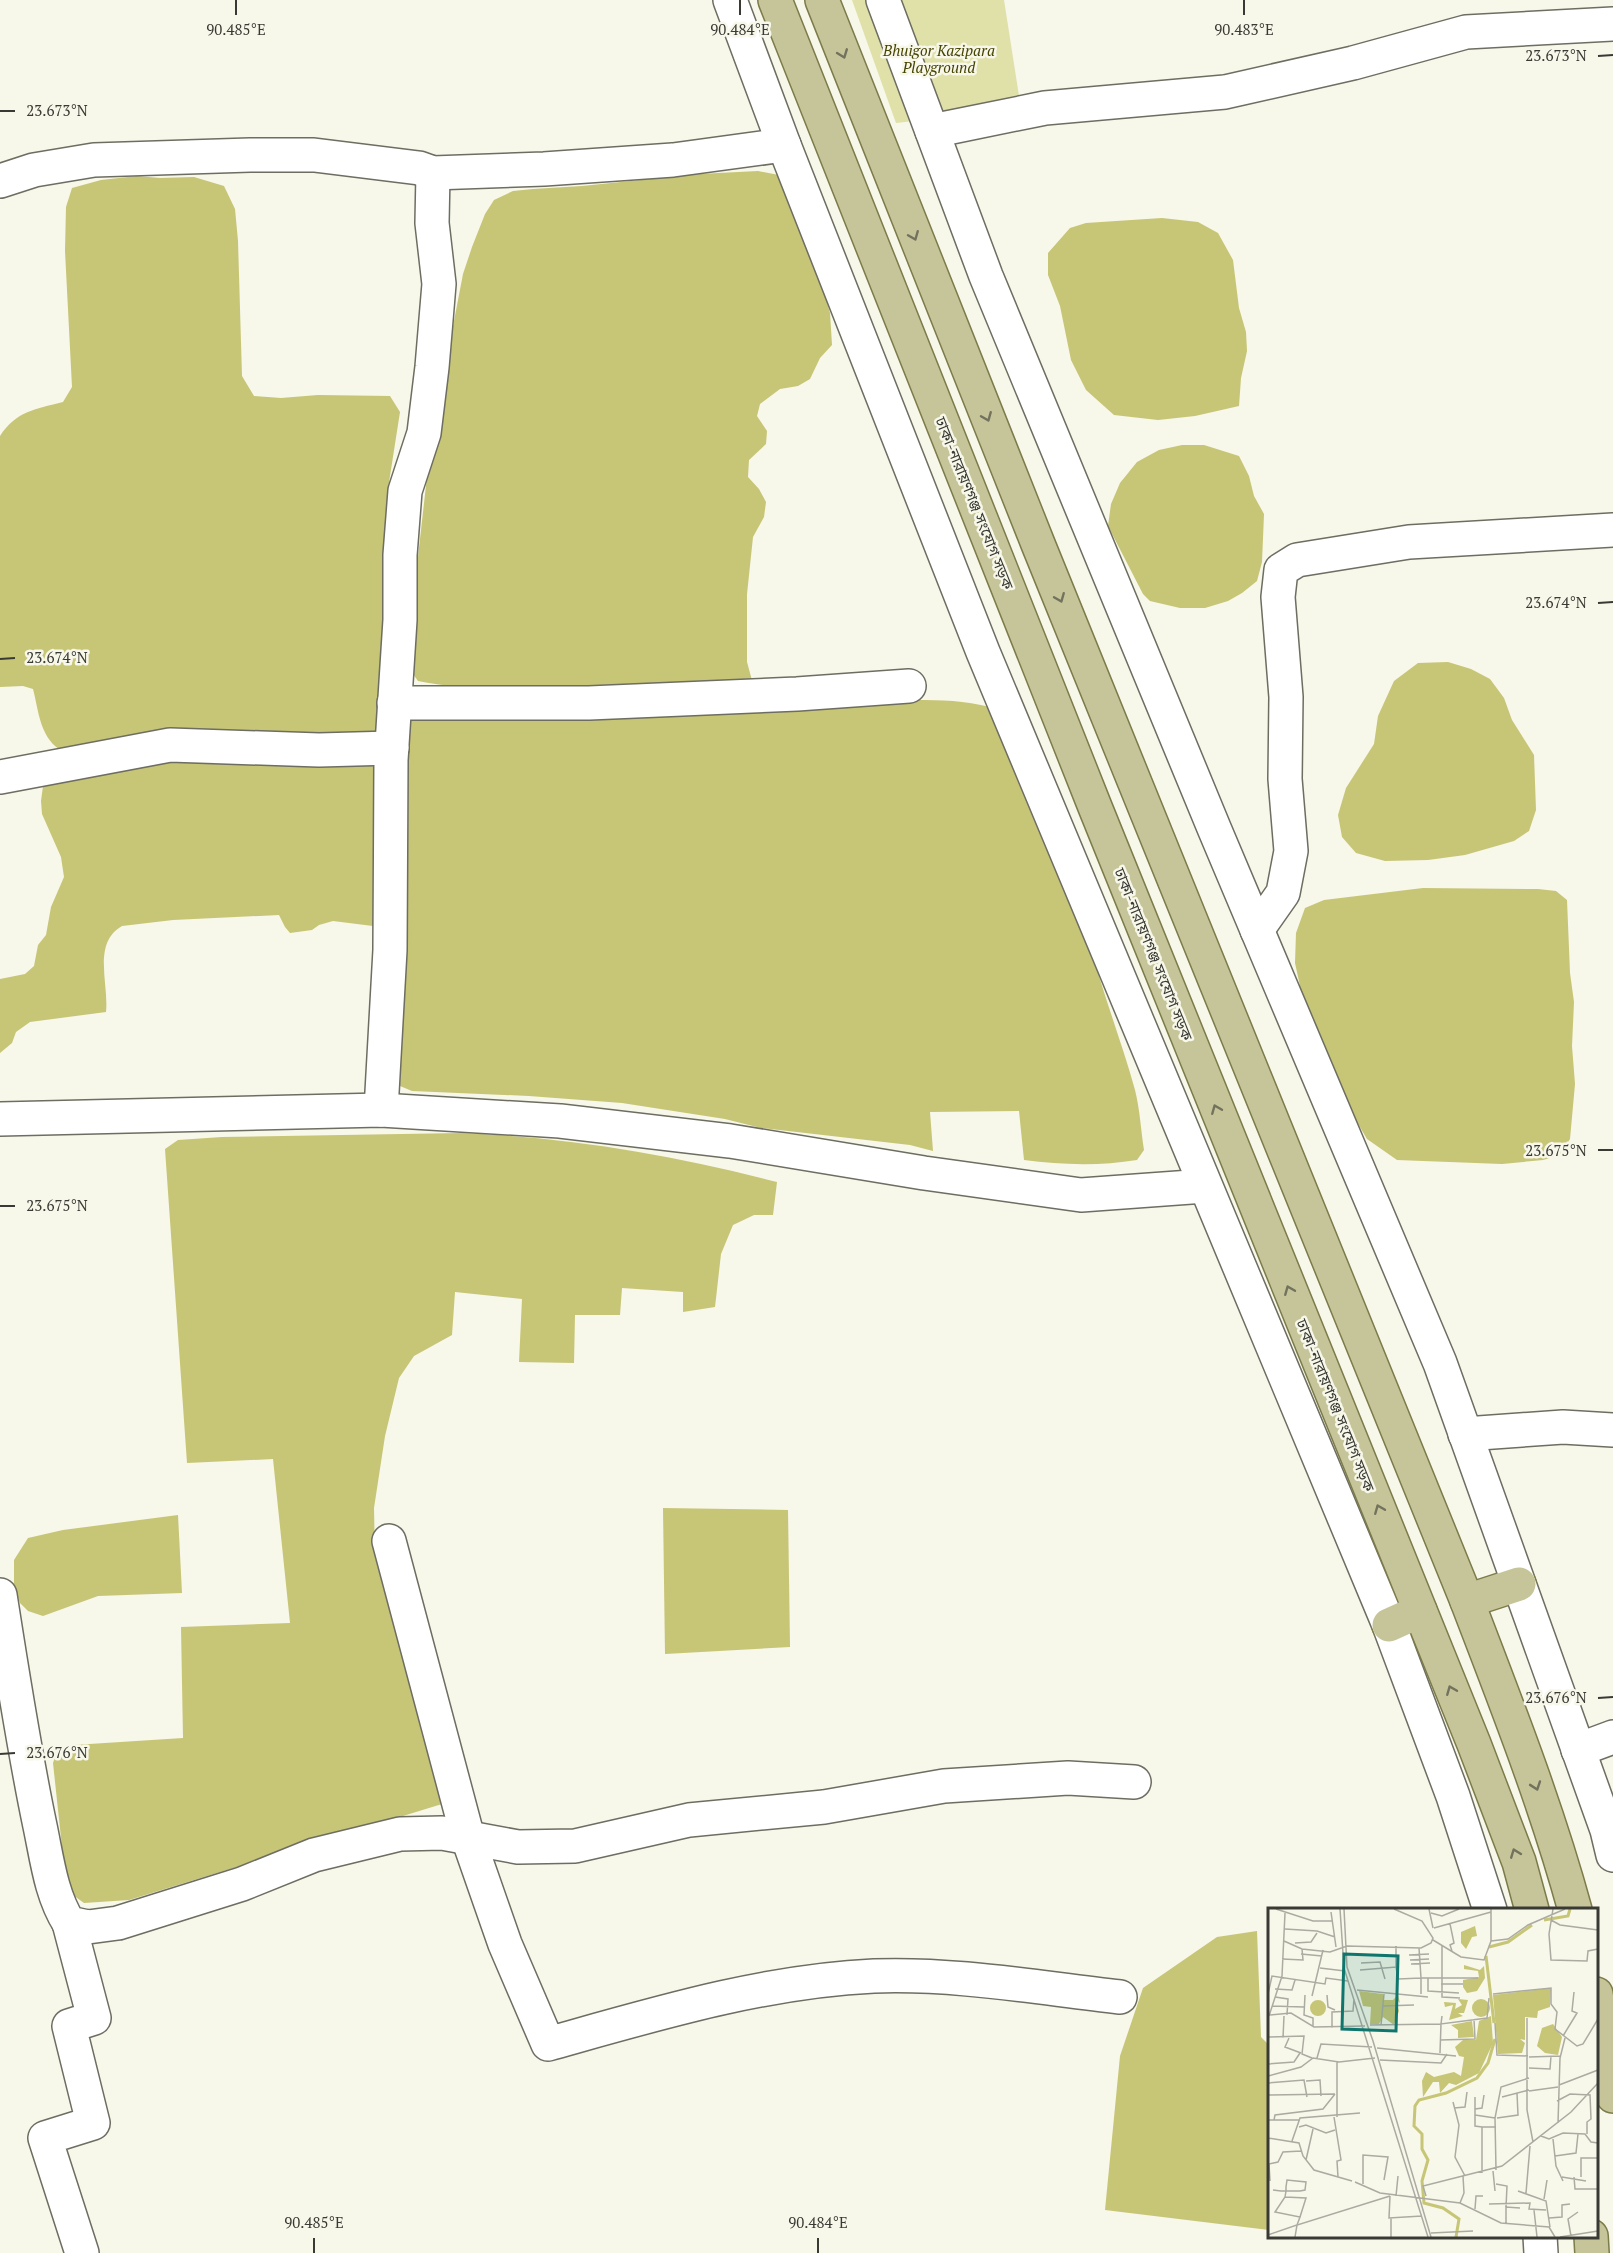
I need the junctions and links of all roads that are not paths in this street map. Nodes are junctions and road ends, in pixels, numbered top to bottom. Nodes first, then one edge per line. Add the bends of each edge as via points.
1 (730, 0) edge
2 (775, 0) edge
3 (822, 0) edge
4 (883, 0) edge
5 (1613, 24) edge
6 (932, 131) junction
7 (784, 145) junction
8 (433, 173) junction
9 (0, 181) edge
10 (1613, 530) edge
11 (909, 686) dead end
12 (394, 703) junction
13 (392, 748) junction
14 (0, 777) edge
15 (1257, 930) junction
16 (381, 1110) junction
17 (0, 1119) edge
18 (1205, 1186) junction
19 (1613, 1430) edge
20 (1465, 1434) junction
21 (389, 1541) dead end
22 (1519, 1584) junction
23 (0, 1595) edge
24 (1467, 1601) junction
25 (1420, 1611) junction
26 (1389, 1624) junction
27 (1613, 1737) edge
28 (1578, 1750) junction
29 (1134, 1782) dead end
30 (468, 1838) junction
31 (1613, 1855) edge
32 (1489, 1908) edge
33 (1531, 1908) edge
34 (1574, 1908) edge
35 (69, 1923) junction
36 (1120, 1997) dead end
37 (1598, 2006) edge
38 (1613, 2096) edge
39 (1540, 2238) edge
40 (1591, 2238) edge
41 (82, 2253) edge
42 (1541, 2253) edge
43 (1592, 2253) edge

1 - 7 street
25 -> 2 main road, ঢাকা-নারায়ণগঞ্জ সংযোগ সড়ক
3 -> 24 main road via 1020,500
4 - 6 street
5 - 6 street via 1466,32 1225,92 1045,108
6 - 15 street via 991,287
7 - 8 street via 673,160
7 - 18 street via 983,652
8 - 9 street via 314,155 250,155 94,160 34,170
8 - 12 street via 432,223 439,284 424,433 405,491
10 - 15 street via 1409,542 1297,560 1281,570 1278,618 1286,697 1285,779 1291,851 1283,893
11 - 12 street via 600,702
12 - 13 street
13 - 14 street via 170,745
13 - 16 street via 390,950
15 - 20 street via 1440,1363
16 - 17 street
16 - 18 street via 560,1121 730,1141 1081,1195
18 - 26 street
19 - 20 street via 1563,1427
20 - 22 street
21 - 30 street
22 - 24 main road
22 - 28 street
23 - 35 street via 32,1785 59,1908
24 -> 34 main road via 1517,1731
25 - 26 main road
33 -> 25 main road, ঢাকা-নারায়ণগঞ্জ সংযোগ সড়ক via 1519,1862
26 - 32 street via 1453,1796
27 - 28 street
28 - 31 street
29 - 30 street via 1068,1778 944,1786 824,1807 689,1820 575,1846 518,1846
30 - 35 street via 442,1833 400,1834 314,1855 242,1884 118,1923 88,1927
30 - 36 street via 505,1944 548,2044 754,1992 875,1976 990,1981
35 - 41 street via 94,2018 69,2026 93,2122 45,2138
37 - 38 main road
39 - 42 street
40 - 43 main road

